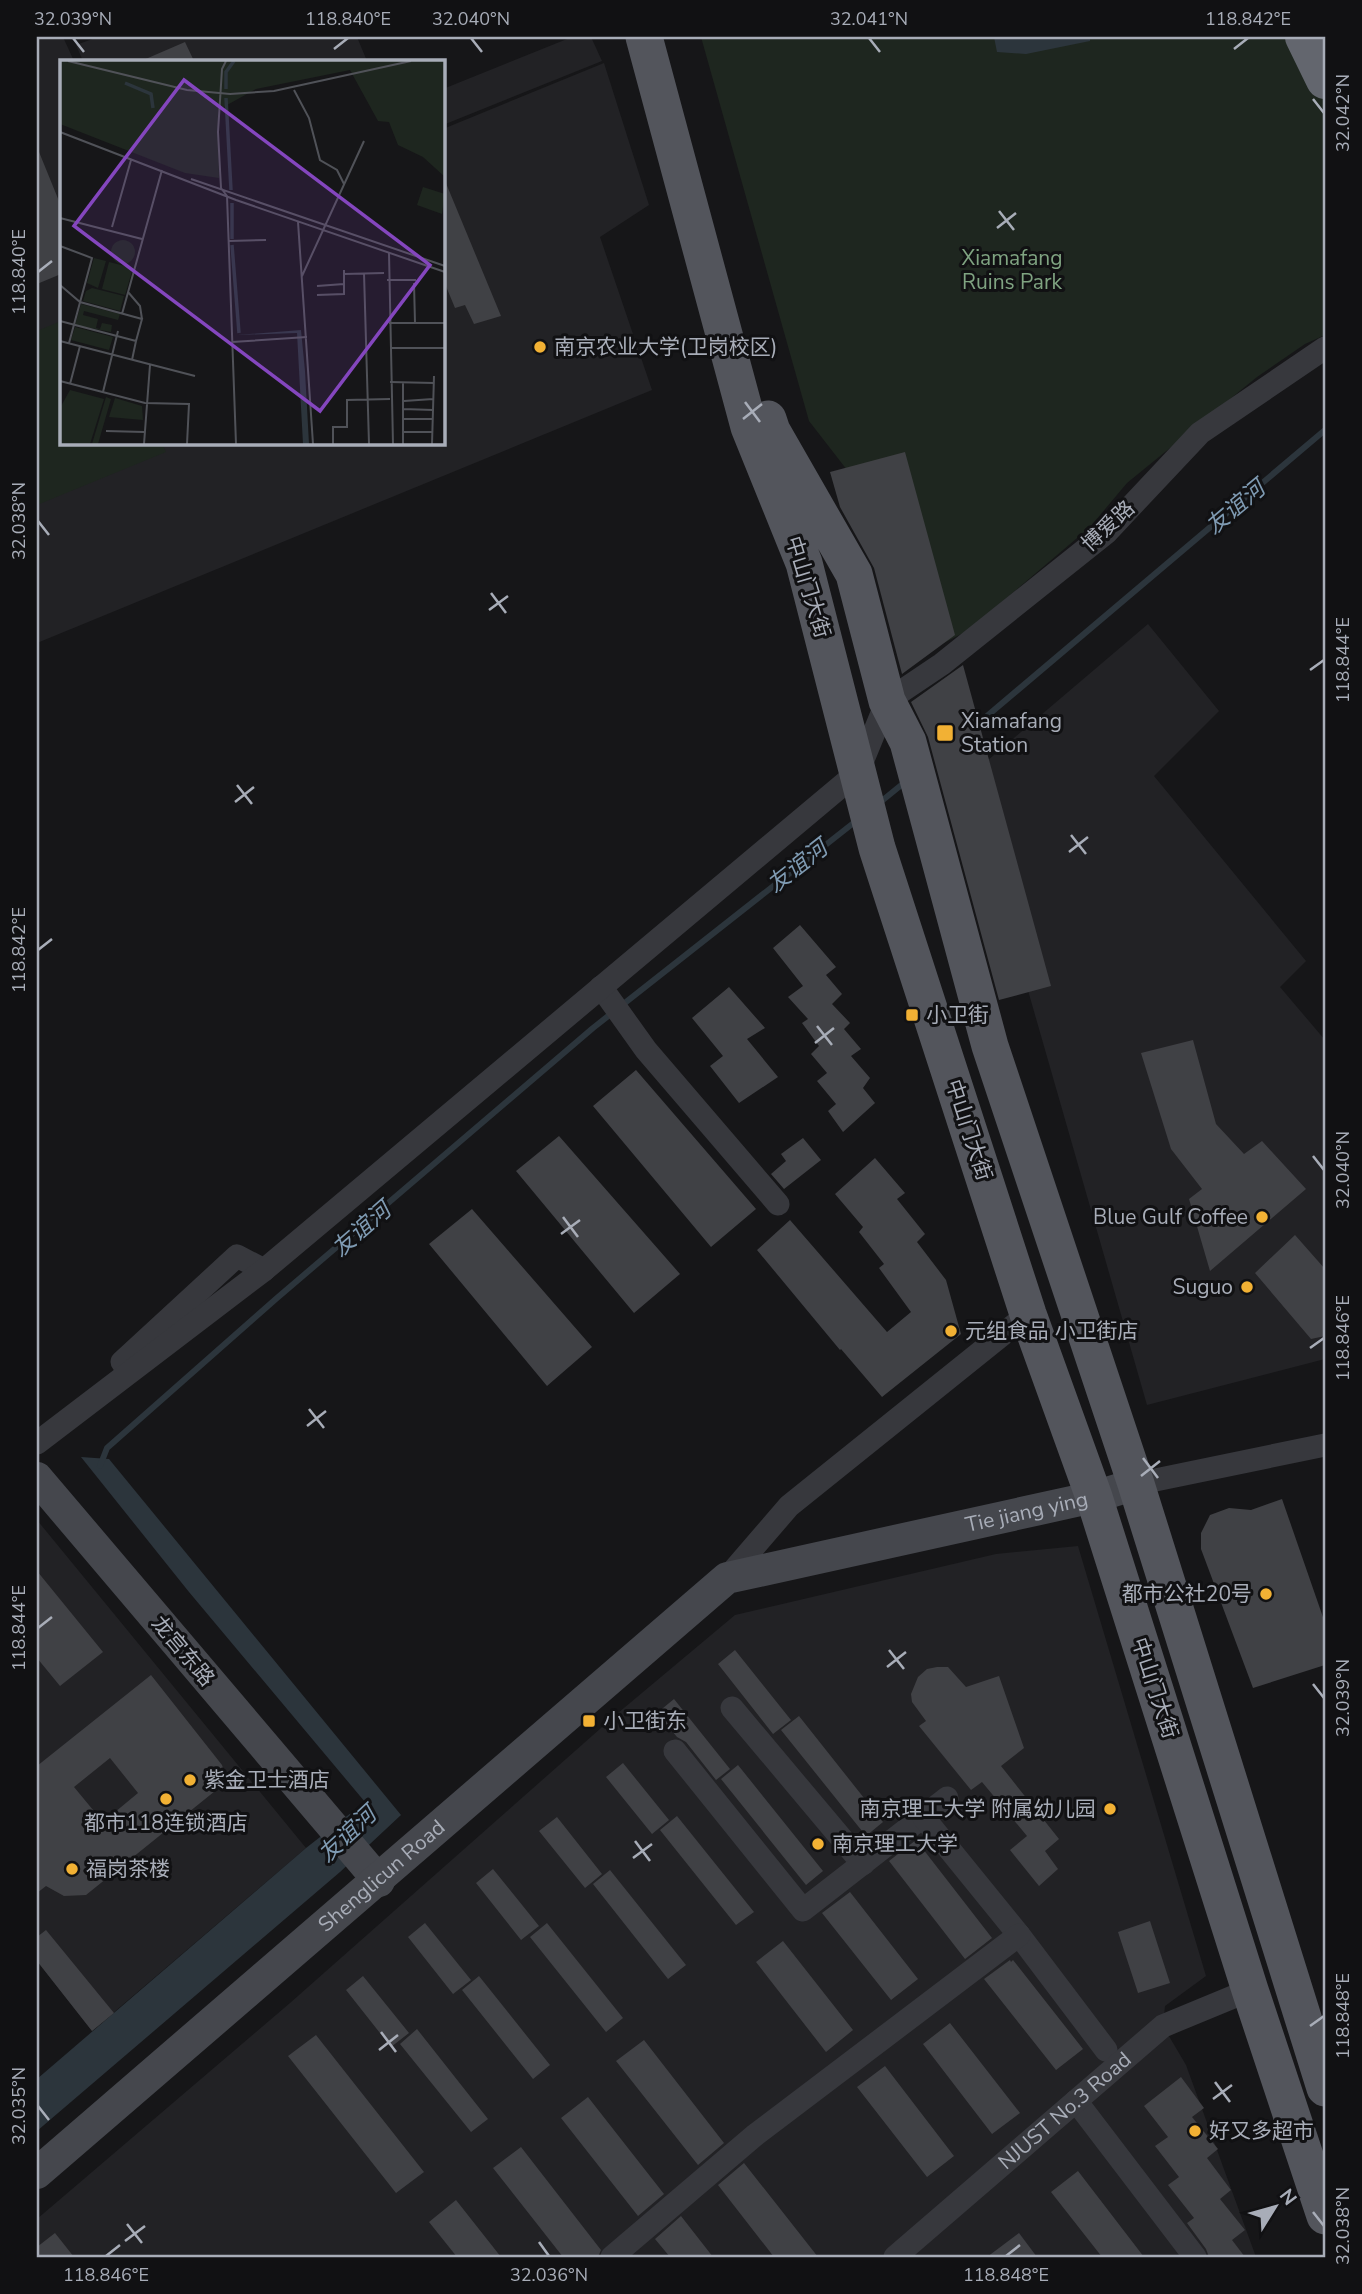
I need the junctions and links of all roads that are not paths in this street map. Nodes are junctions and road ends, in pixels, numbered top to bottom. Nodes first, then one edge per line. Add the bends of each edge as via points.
1 (644, 37) edge
2 (664, 37) edge
3 (1304, 37) edge
4 (1325, 80) edge
5 (1325, 348) edge
6 (887, 701) junction
7 (858, 772) junction
8 (605, 993) junction
9 (778, 1204) dead end
10 (1028, 1314) junction
11 (37, 1442) edge
12 (1325, 1445) edge
13 (37, 1478) edge
14 (1136, 1484) junction
15 (1094, 1497) junction
16 (727, 1578) junction
17 (732, 1708) dead end
18 (674, 1751) dead end
19 (947, 1798) dead end
20 (924, 1818) junction
21 (863, 1864) junction
22 (370, 1871) junction
23 (1019, 1935) junction
24 (1250, 1990) junction
25 (1106, 2050) dead end
26 (1325, 2088) edge
27 (1076, 2101) junction
28 (37, 2173) edge
29 (1325, 2216) edge
30 (612, 2257) edge
31 (895, 2257) edge
32 (1195, 2257) edge

1 - 7 main road, 中山门大街 via 749,428 804,563
2 - 6 main road, 中山门大街 via 772,431 854,574
3 - 4 highway
5 - 6 street, 博爱路 via 1200,433 1106,533 942,664
6 - 7 street
6 - 14 main road, 中山门大街 via 908,743 990,1046
7 - 8 street
7 - 10 main road, 中山门大街 via 877,848
8 - 9 street via 646,1050
8 - 11 street via 264,1270
10 - 15 main road, 中山门大街
10 - 16 street via 789,1506
12 - 14 street, Tie jiang ying
13 - 22 street, 龙宫东路
14 - 15 street, Tie jiang ying
14 - 26 main road, 中山门大街
15 - 16 street, Tie jiang ying
15 - 24 main road, 中山门大街
16 - 22 street, Shenglicun Road
17 - 21 street
18 - 21 street via 803,1910
19 - 20 street
20 - 21 street
20 - 23 street
22 - 28 street, Shenglicun Road
23 - 25 street
23 - 30 street via 754,2136
24 - 27 street, NJUST No.3 Road via 1163,2026
24 - 29 main road, 中山门大街
27 - 31 street, NJUST No.3 Road
27 - 32 street

